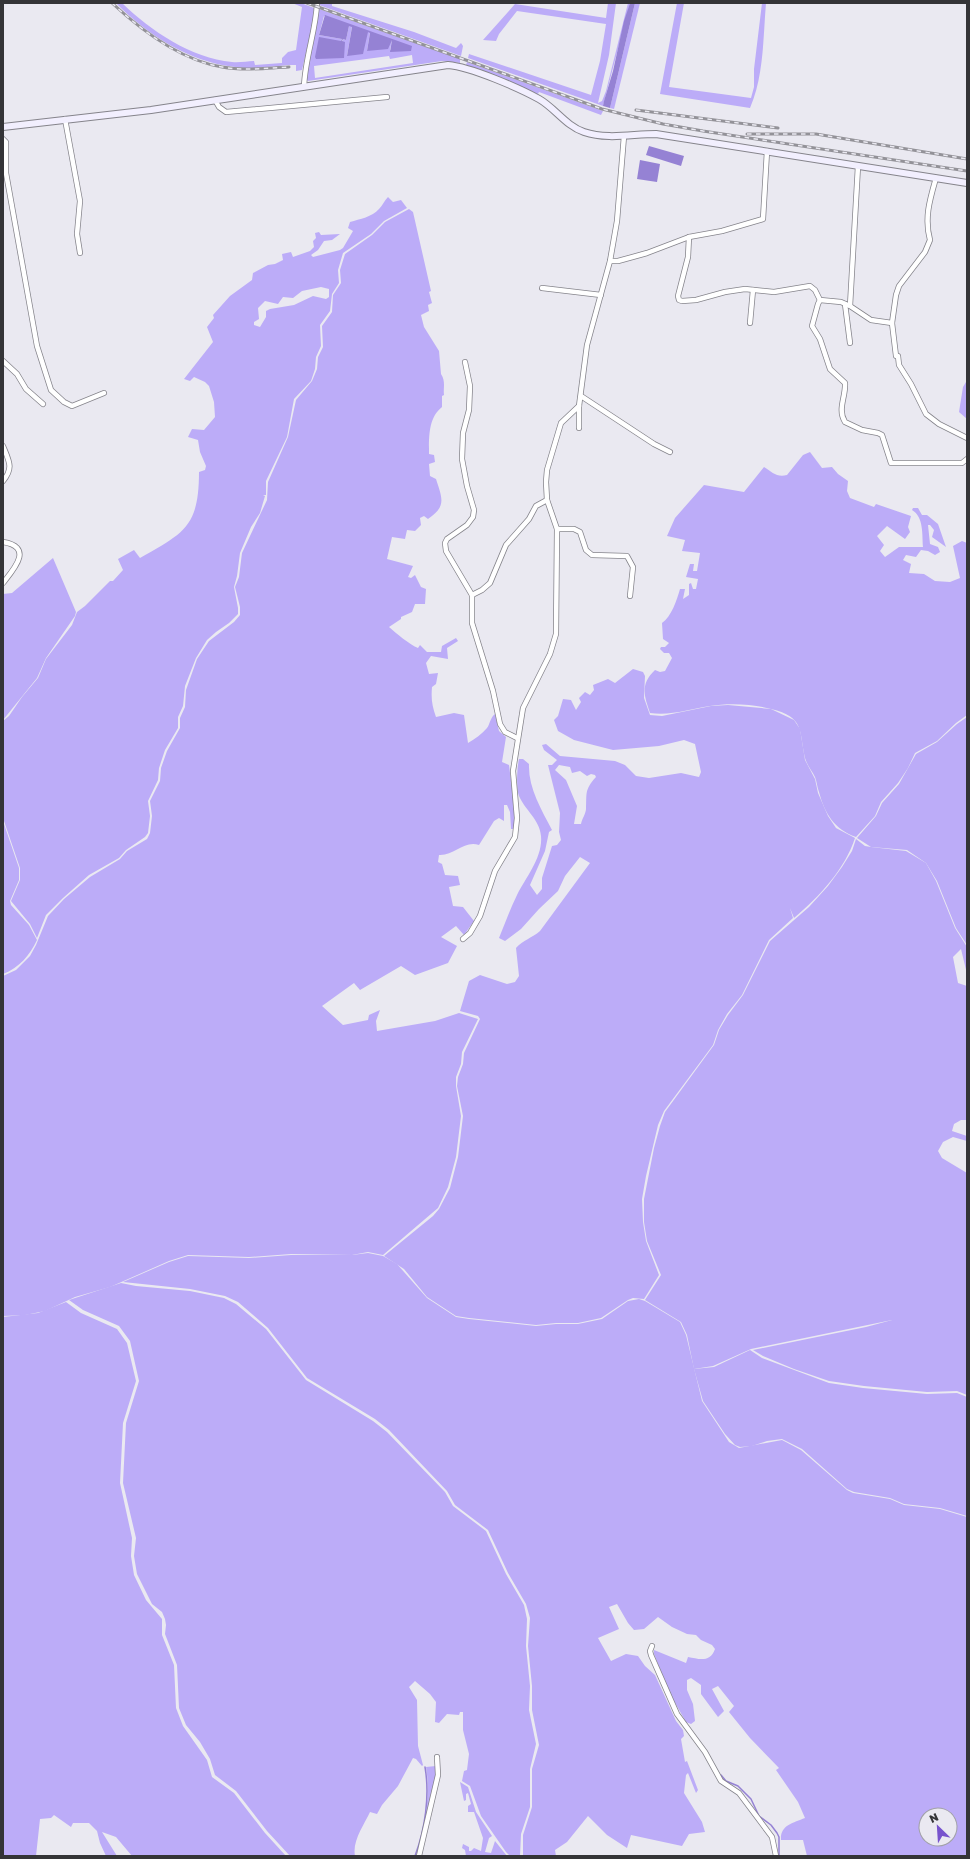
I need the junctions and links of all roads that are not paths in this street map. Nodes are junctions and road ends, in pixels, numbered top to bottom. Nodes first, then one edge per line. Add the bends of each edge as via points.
1 (317, 3) edge
2 (304, 87) junction
3 (387, 97) dead end
4 (215, 100) junction
5 (65, 119) junction
6 (3, 126) edge
7 (624, 136) junction
8 (3, 139) edge
9 (767, 151) junction
10 (858, 166) junction
11 (936, 178) junction
12 (967, 183) edge
13 (689, 237) junction
14 (80, 253) dead end
15 (610, 261) junction
16 (542, 288) dead end
17 (753, 290) junction
18 (601, 295) junction
19 (820, 300) junction
20 (845, 304) junction
21 (850, 306) junction
22 (750, 323) dead end
23 (892, 323) junction
24 (850, 343) dead end
25 (3, 361) edge
26 (465, 362) dead end
27 (104, 393) dead end
28 (581, 396) junction
29 (43, 404) dead end
30 (579, 406) junction
31 (580, 428) dead end
32 (967, 438) edge
33 (3, 446) edge
34 (670, 452) dead end
35 (967, 459) edge
36 (3, 481) edge
37 (547, 500) junction
38 (557, 529) junction
39 (3, 542) edge
40 (3, 583) edge
41 (472, 595) junction
42 (630, 596) dead end
43 (517, 738) junction
44 (463, 940) dead end
45 (652, 1646) dead end
46 (437, 1757) dead end
47 (419, 1856) edge
48 (776, 1856) edge

1 - 2 street
2 - 4 main road
2 - 7 main road via 434,66 461,66 540,100 583,132 610,137
3 - 4 street via 226,112
4 - 5 main road
5 - 6 main road
5 - 14 street via 80,201 77,228
7 - 9 main road via 656,134
7 - 15 street via 617,221
8 - 27 street via 6,142 6,173 28,301 37,346 50,388 72,406
9 - 10 main road
9 - 13 street via 762,219 722,231
10 - 11 main road
10 - 21 street
11 - 12 main road
11 - 23 street via 926,229 930,240 925,252 899,286
13 - 15 street via 647,253
13 - 17 street via 689,252 679,300 696,300 736,289
15 - 18 street
16 - 18 street
17 - 19 street via 774,292 810,286
17 - 22 street
18 - 28 street via 586,345
19 - 20 street
19 - 35 street via 812,326 820,339 830,368 844,383 845,390 840,410 845,422 882,435 891,463 962,463
20 - 21 street
20 - 24 street
21 - 23 street via 871,320
23 - 32 street via 899,365 926,414 939,424
25 - 29 street via 17,374 26,389
26 - 41 street via 470,386 462,459 474,510 473,518 445,543 446,551
28 - 30 street
28 - 34 street
30 - 31 street
30 - 37 street via 561,423 552,446 547,470
33 - 36 street via 10,468
37 - 38 street
37 - 41 street via 536,506 529,519 506,545 490,583
38 - 42 street via 574,529 580,532 586,550 592,555 627,556 633,567
38 - 43 street via 556,634 550,654 523,708
39 - 40 street via 18,548 20,556 19,562
41 - 43 street via 472,623 493,691 500,724 505,732
43 - 44 street via 513,771 517,818 515,837 495,871 480,916
45 - 48 street via 651,1655 677,1714 708,1757 721,1781 739,1793 772,1837
46 - 47 street via 438,1775

